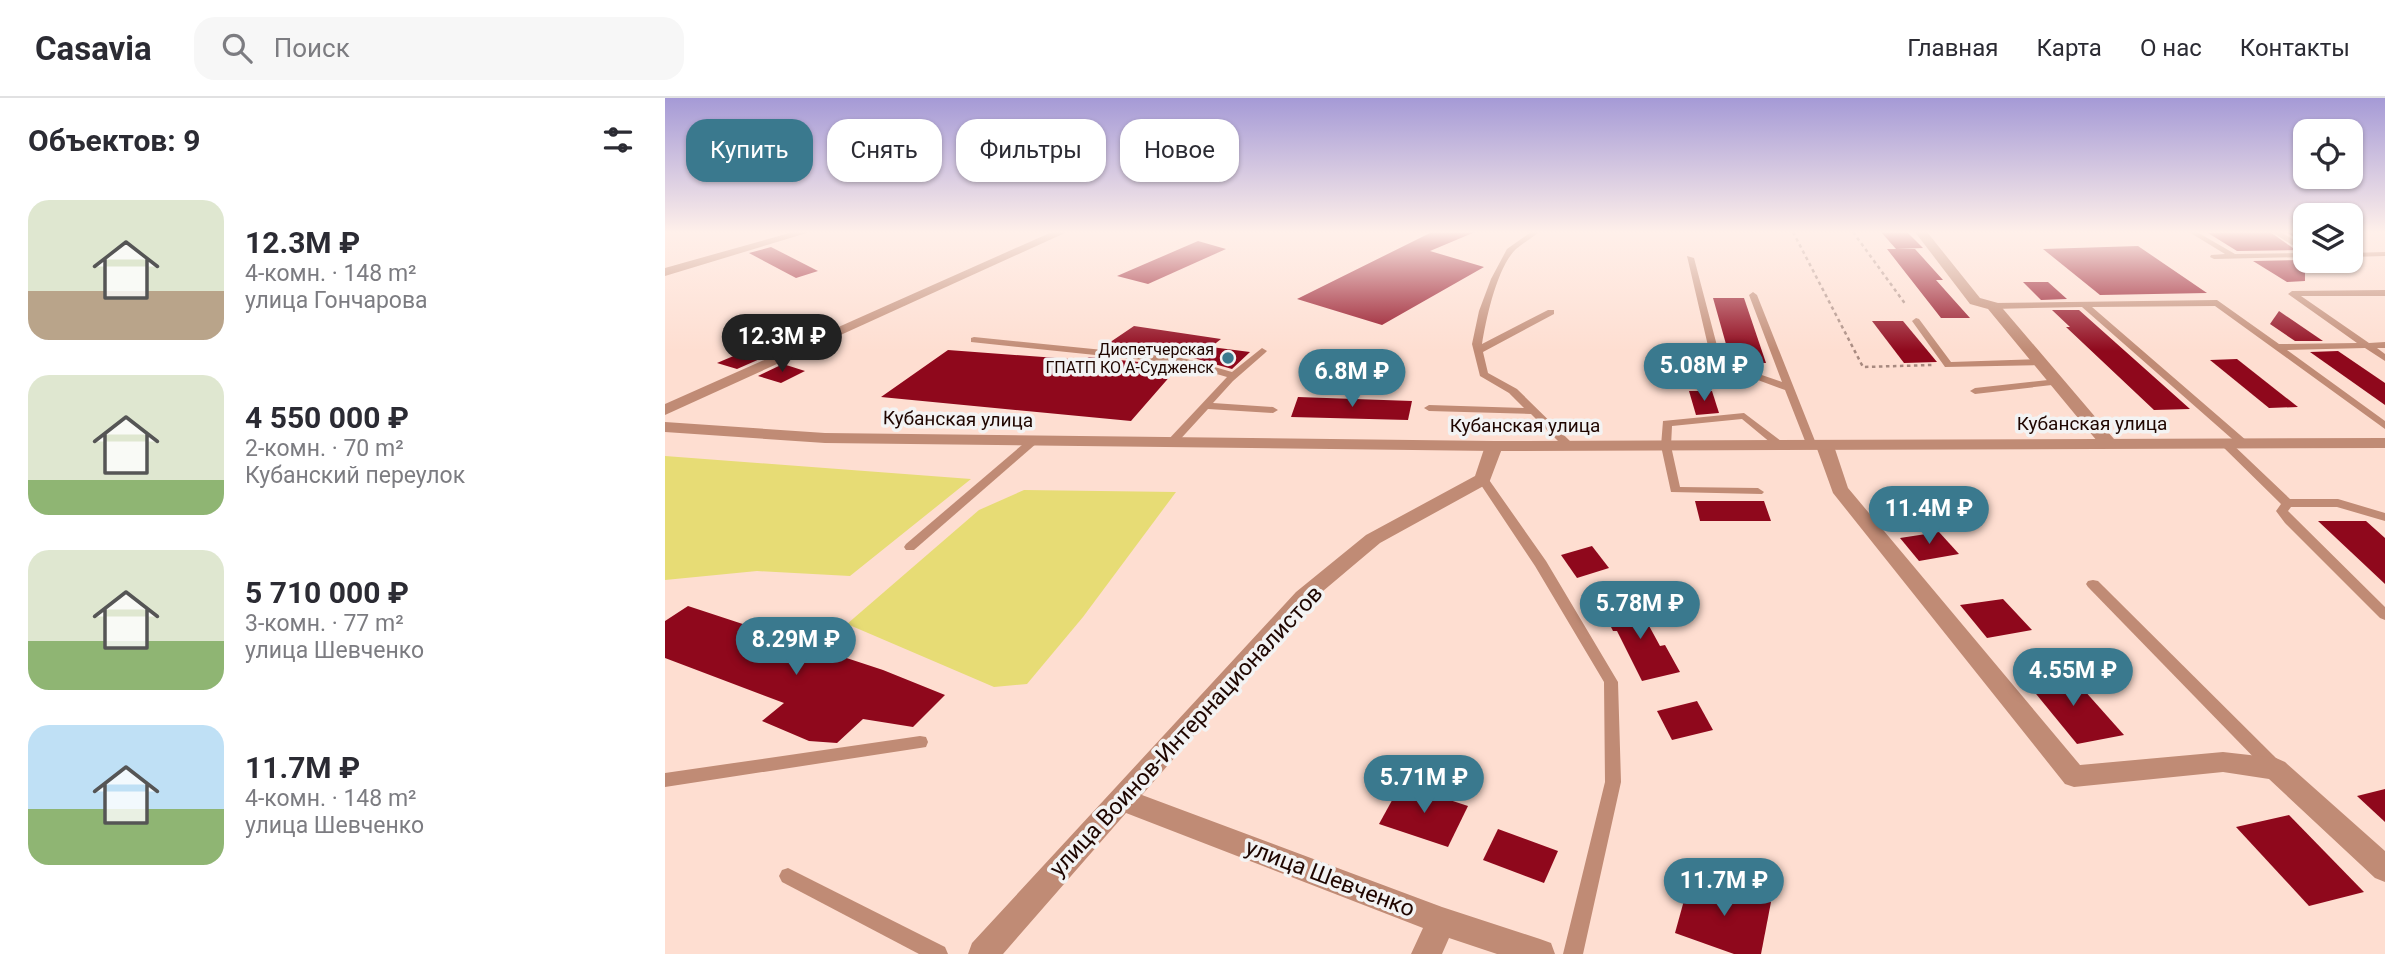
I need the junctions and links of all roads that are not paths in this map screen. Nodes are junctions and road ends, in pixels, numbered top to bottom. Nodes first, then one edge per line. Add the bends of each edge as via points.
1 (972, 272) edge
2 (1499, 272) edge
3 (1694, 272) edge
4 (1952, 272) edge
5 (2385, 293) edge
6 (1753, 295) dead end
7 (2084, 304) junction
8 (1993, 306) junction
9 (1551, 312) dead end
10 (1916, 321) dead end
11 (974, 340) dead end
12 (2367, 345) junction
13 (2385, 345) edge
14 (2277, 347) junction
15 (1262, 351) dead end
16 (1478, 351) junction
17 (2385, 358) edge
18 (2040, 362) junction
19 (1234, 376) junction
20 (2057, 382) junction
21 (1790, 388) junction
22 (1975, 391) dead end
23 (1207, 405) junction
24 (1429, 408) dead end
25 (665, 410) edge
26 (1273, 410) dead end
27 (1532, 411) junction
28 (2385, 426) edge
29 (665, 427) edge
30 (1033, 441) junction
31 (1171, 443) junction
32 (2108, 443) junction
33 (2225, 443) junction
34 (2243, 443) junction
35 (2385, 443) edge
36 (1494, 446) junction
37 (1569, 446) junction
38 (1666, 446) junction
39 (1781, 446) junction
40 (1819, 446) junction
41 (1483, 479) junction
42 (1758, 492) dead end
43 (2287, 503) junction
44 (2385, 517) edge
45 (910, 547) dead end
46 (2093, 584) dead end
47 (2385, 615) edge
48 (920, 741) dead end
49 (2276, 769) junction
50 (665, 780) edge
51 (1121, 799) junction
52 (2385, 869) edge
53 (788, 876) dead end
54 (1443, 921) junction
55 (938, 954) edge
56 (982, 954) edge
57 (1426, 954) edge
58 (1540, 954) edge
59 (1573, 954) edge

1 - 25 street
2 - 16 lane via 1483,311
3 - 21 lane via 1717,363
4 - 8 street via 1975,301
5 - 12 lane via 2292,293
6 - 21 lane
7 - 8 lane
7 - 14 lane via 2217,303
7 - 34 lane
8 - 18 street
9 - 16 lane
10 - 18 lane via 1948,365
11 - 19 lane via 1182,361
12 - 13 lane
12 - 14 lane
12 - 17 lane
14 - 28 lane
15 - 19 lane
16 - 27 lane via 1483,374 1513,391
18 - 20 street
19 - 23 lane
20 - 22 lane
20 - 32 street
21 - 40 lane
23 - 26 lane
23 - 31 lane
24 - 27 lane
27 - 37 lane
29 - 30 street, Кубанская улица via 825,438
30 - 31 street, Кубанская улица
30 - 45 lane
31 - 36 street, Кубанская улица
32 - 33 street, Кубанская улица
32 - 40 street, Кубанская улица
33 - 34 street, Кубанская улица
33 - 43 lane
34 - 35 street, Кубанская улица
36 - 37 street, Кубанская улица
36 - 41 street
37 - 38 street, Кубанская улица
38 - 39 street, Кубанская улица
38 - 39 lane via 1667,424 1744,416
38 - 42 lane via 1675,490
39 - 40 street, Кубанская улица
40 - 49 street via 1839,489 2074,776 2223,762
41 - 51 street, улица Воинов-Интернационалистов via 1373,539 1303,597
41 - 59 lane via 1541,564 1611,682 1613,782
43 - 44 lane via 2338,503
43 - 47 lane via 2282,511 2289,520
46 - 49 lane
48 - 50 lane
49 - 52 street
51 - 54 street, улица Шевченко
51 - 56 street, улица Воинов-Интернационалистов
53 - 55 lane
54 - 57 street
54 - 58 street, улица Шевченко

